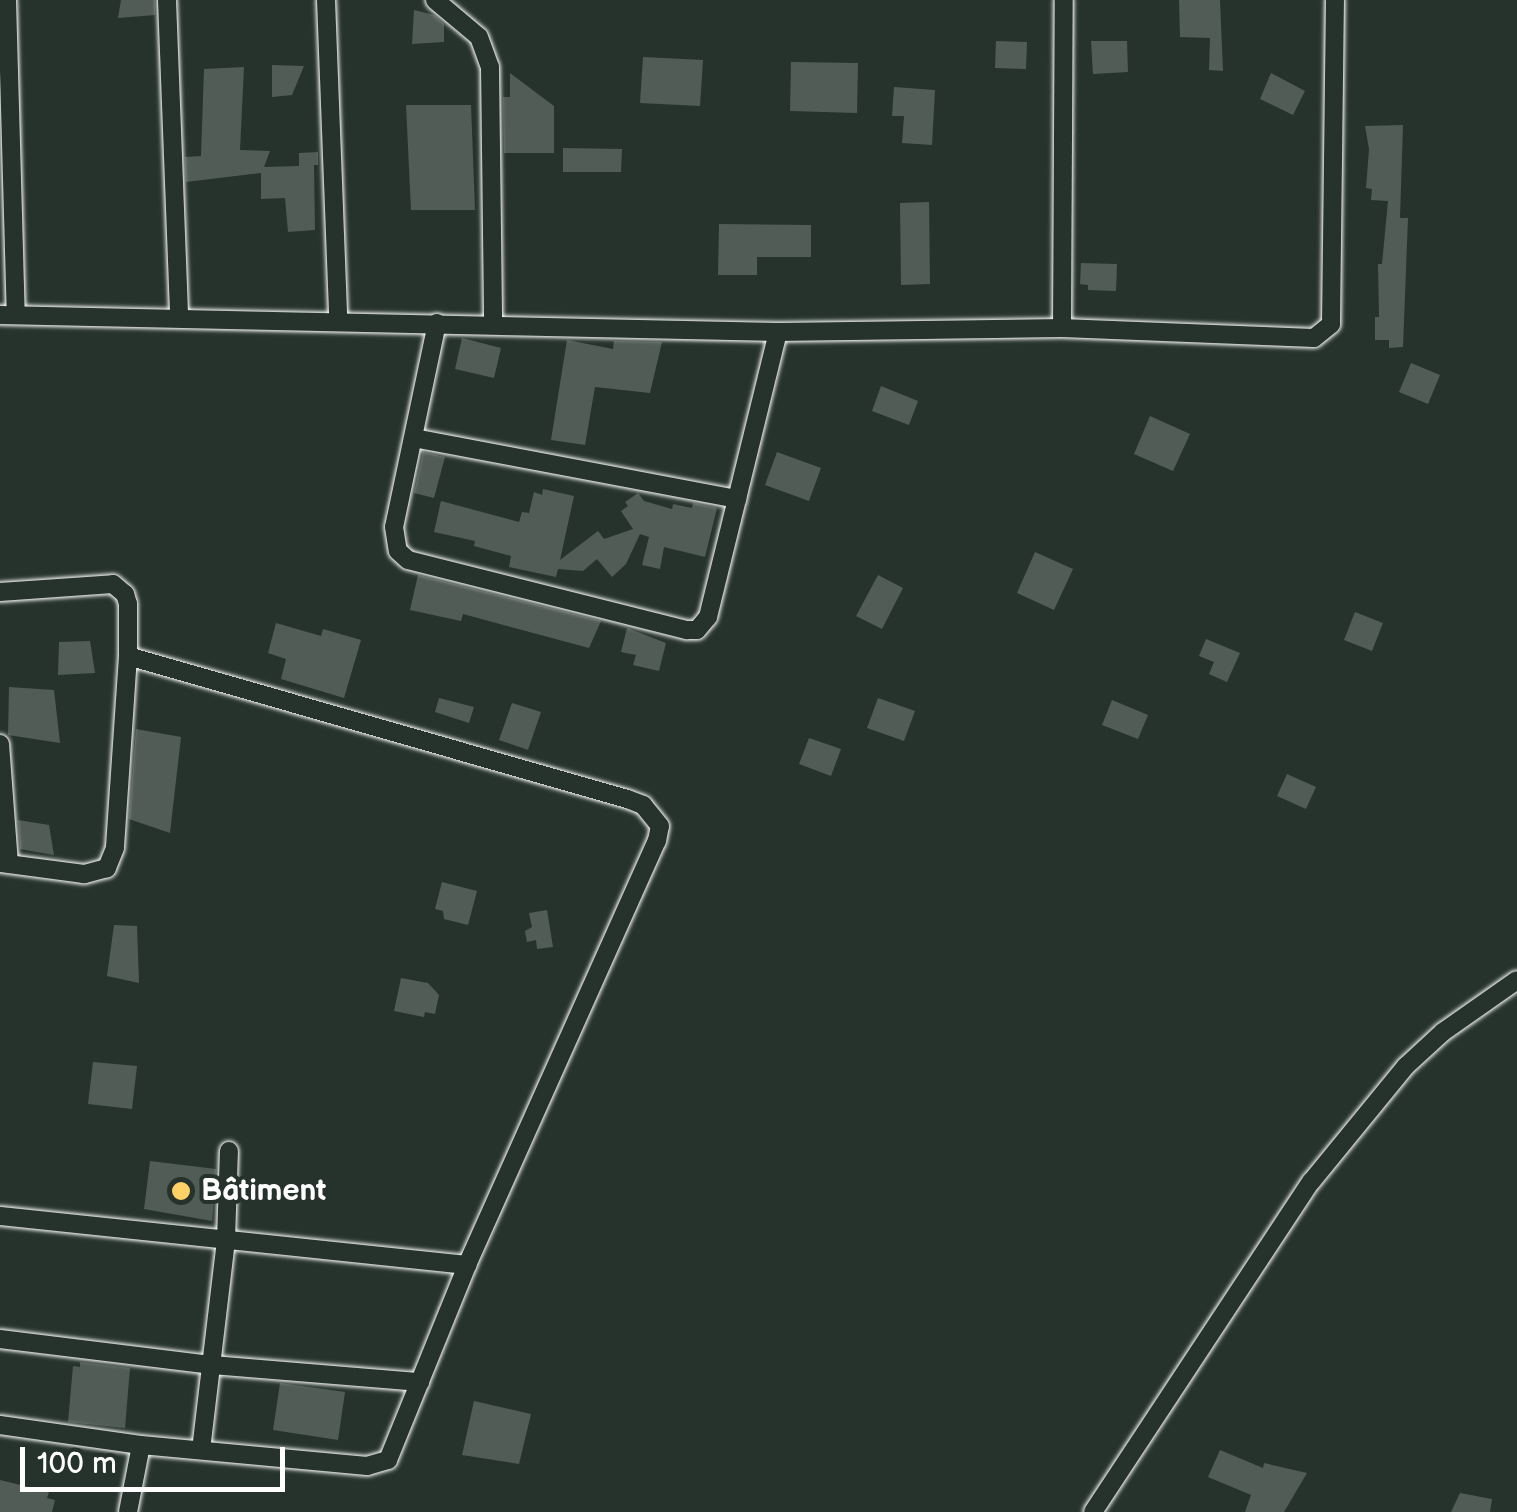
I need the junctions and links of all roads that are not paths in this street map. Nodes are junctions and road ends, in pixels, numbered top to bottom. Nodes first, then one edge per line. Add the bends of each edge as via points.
1 (7, 0) edge
2 (167, 0) edge
3 (326, 0) edge
4 (435, 0) edge
5 (1064, 0) edge
6 (1335, 0) edge
7 (8, 315) edge
8 (179, 316) junction
9 (338, 319) junction
10 (437, 323) junction
11 (492, 325) junction
12 (1062, 328) junction
13 (778, 332) junction
14 (414, 438) junction
15 (738, 500) junction
16 (0, 592) edge
17 (128, 656) junction
18 (0, 744) edge
19 (4, 864) edge
20 (1517, 980) edge
21 (230, 1151) dead end
22 (0, 1216) edge
23 (226, 1240) junction
24 (466, 1266) junction
25 (0, 1339) edge
26 (212, 1365) junction
27 (420, 1382) junction
28 (0, 1425) edge
29 (141, 1445) junction
30 (201, 1450) junction
31 (128, 1512) edge
32 (1093, 1512) edge

1 - 7 street
2 - 8 street
3 - 9 street
4 - 11 street via 479,37 490,67
5 - 12 street
6 - 12 street via 1332,306 1325,332 1290,340
7 - 8 street
8 - 9 street
9 - 10 street
10 - 11 street
10 - 14 street
11 - 13 street
12 - 13 street
13 - 15 street
14 - 15 street
14 - 15 street via 393,538 408,560 687,630 708,617
16 - 17 street via 113,584 126,594
17 - 19 street via 115,848 107,868 84,874
17 - 24 street via 627,799 655,814 657,841
18 - 19 street
20 - 32 street via 1406,1066 1323,1168
21 - 23 street
22 - 23 street
23 - 24 street
23 - 26 street
24 - 27 street
25 - 26 street
26 - 27 street
26 - 30 street
27 - 30 street via 388,1460 380,1464
28 - 29 street
29 - 30 street
29 - 31 street

